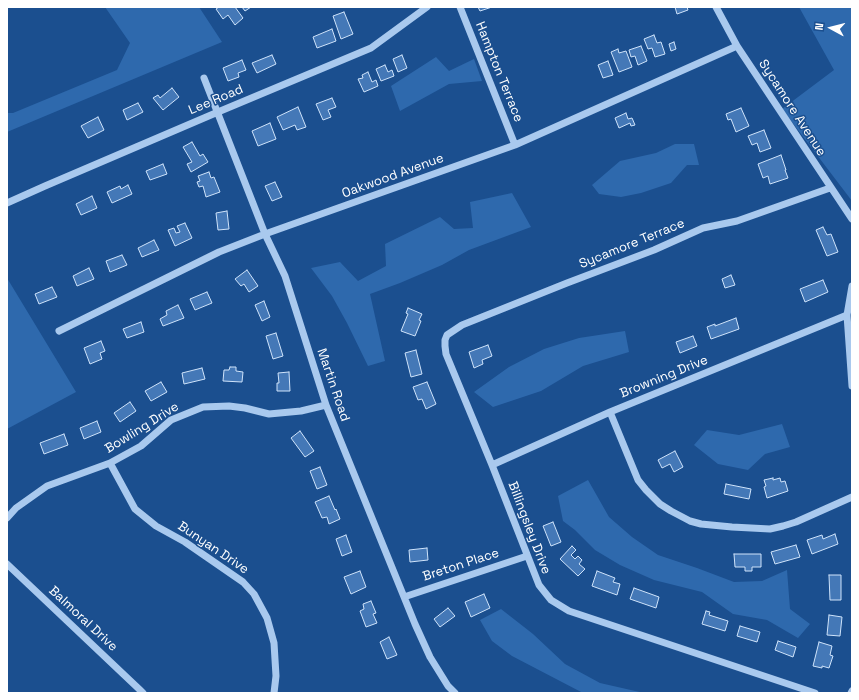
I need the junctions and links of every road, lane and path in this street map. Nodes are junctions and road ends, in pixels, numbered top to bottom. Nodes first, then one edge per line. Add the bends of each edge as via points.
1 (427, 7) edge
2 (460, 7) edge
3 (717, 7) edge
4 (737, 46) junction
5 (204, 78) dead end
6 (218, 112) junction
7 (515, 145) junction
8 (830, 188) junction
9 (7, 203) edge
10 (852, 219) edge
11 (266, 234) junction
12 (852, 286) edge
13 (847, 315) junction
14 (59, 331) dead end
15 (447, 335) joint
16 (852, 386) edge
17 (326, 405) junction
18 (610, 412) junction
19 (110, 463) junction
20 (492, 465) junction
21 (852, 497) edge
22 (7, 518) edge
23 (527, 556) junction
24 (7, 564) edge
25 (404, 597) junction
26 (142, 693) edge
27 (274, 693) edge
28 (455, 693) edge
29 (815, 693) edge

1 - 6 street, Lee Road via 371,48
2 - 7 street, Hampton Terrace
3 - 4 street, Sycamore Avenue
4 - 7 street, Oakwood Avenue
4 - 8 street, Sycamore Avenue
5 - 6 street, Martin Road
6 - 9 street, Lee Road
6 - 11 street, Martin Road
7 - 11 street, Oakwood Avenue
8 - 10 street, Sycamore Avenue
8 - 15 street, Sycamore Terrace via 737,221 703,228 462,326
11 - 14 street, Oakwood Avenue via 219,252
11 - 17 street, Martin Road via 285,276
12 - 13 street
13 - 16 street
13 - 18 street, Browning Drive
15 - 20 street, Billingsley Drive via 446,354
17 - 19 street, Bowling Drive via 301,411 269,414 229,406 203,407 172,420 141,446
17 - 25 street, Martin Road
18 - 20 street, Browning Drive
18 - 21 street via 638,480 660,504 690,521 732,528 770,529 796,522
19 - 22 street, Bowling Drive via 47,486 16,508
19 - 27 street, Bunyan Drive via 135,509 156,526 243,582 254,594 267,618 274,643
20 - 23 street, Billingsley Drive
23 - 25 street, Breton Place
23 - 29 street, Billingsley Drive via 538,585 551,600 569,611
24 - 26 street, Balmoral Drive
25 - 28 street, Martin Road via 430,657

